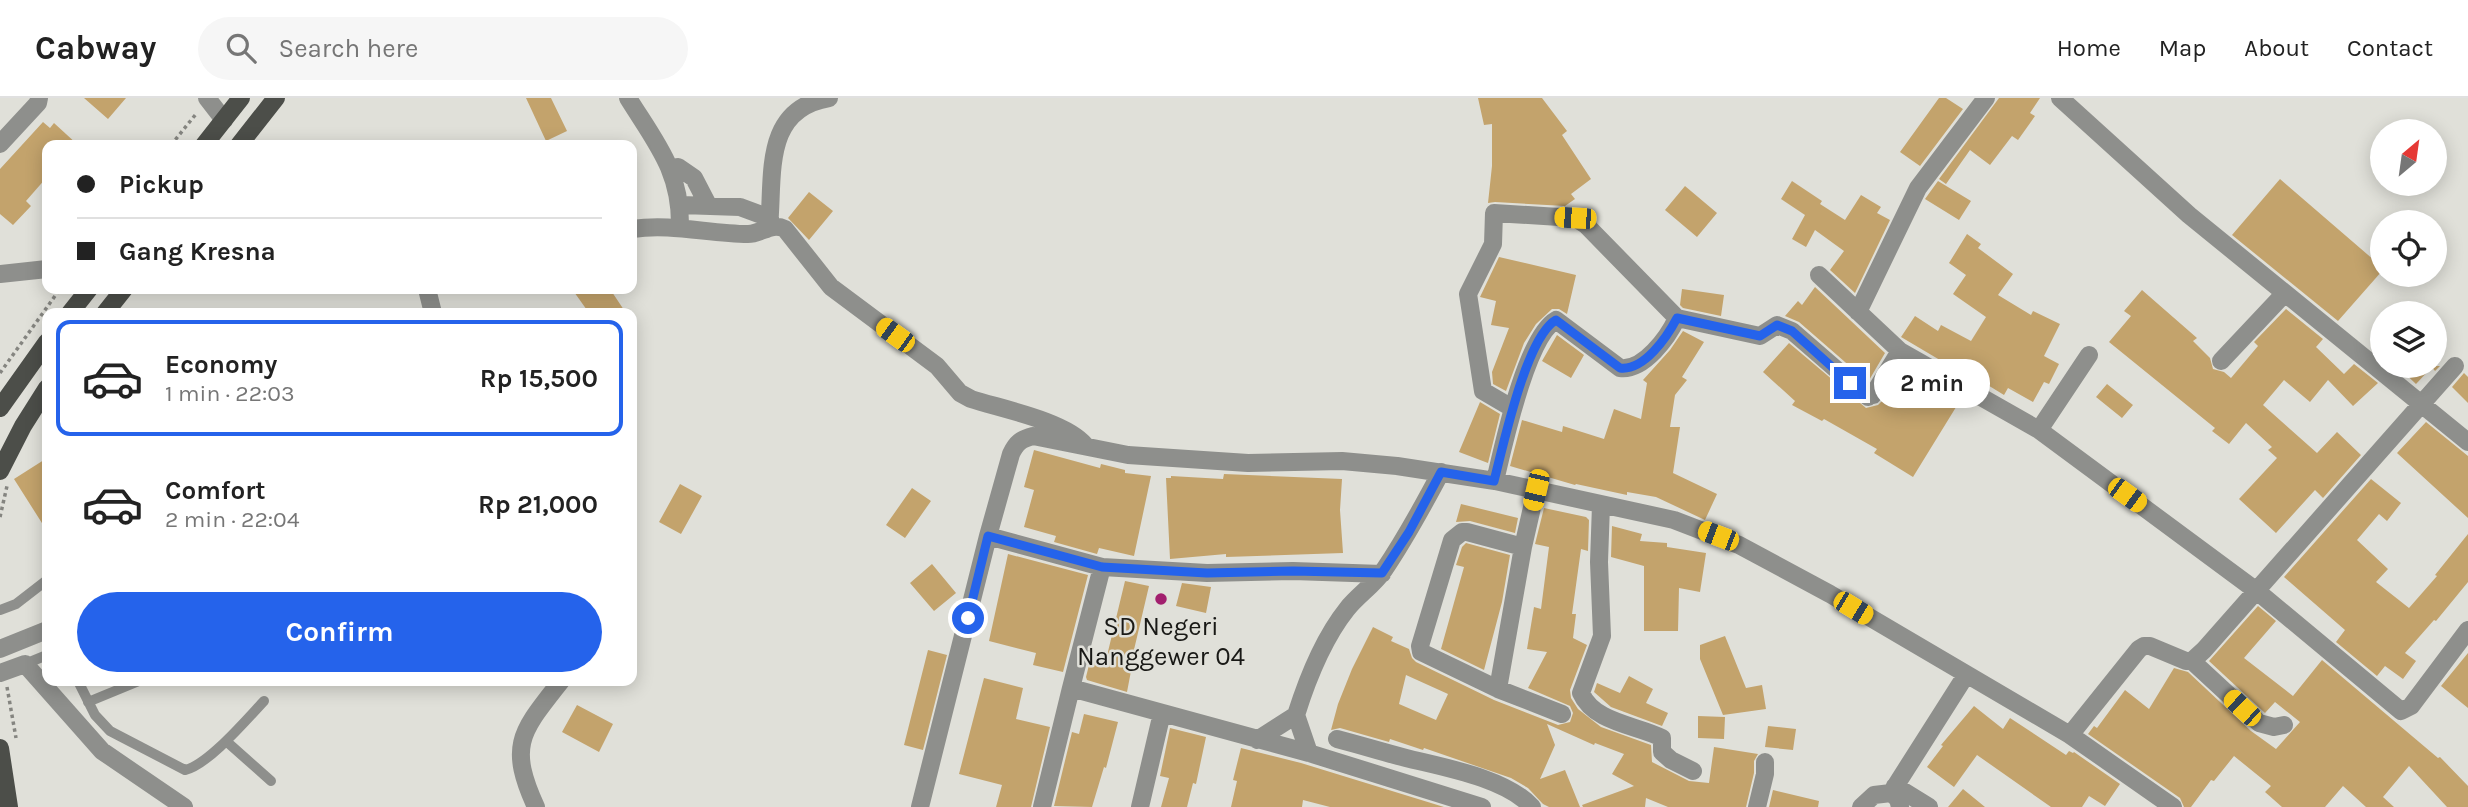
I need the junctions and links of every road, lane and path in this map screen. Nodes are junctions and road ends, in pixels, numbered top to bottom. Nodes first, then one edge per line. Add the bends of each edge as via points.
1 (39, 98) edge
2 (241, 98) edge
3 (276, 98) edge
4 (628, 98) edge
5 (828, 98) edge
6 (1986, 98) edge
7 (2060, 98) edge
8 (207, 99) edge
9 (224, 120) junction
10 (176, 140) edge
11 (208, 140) edge
12 (243, 140) edge
13 (0, 144) edge
14 (671, 169) junction
15 (681, 205) junction
16 (708, 205) junction
17 (775, 225) junction
18 (680, 227) junction
19 (637, 229) edge
20 (42, 270) edge
21 (0, 274) edge
22 (1819, 275) dead end
23 (2285, 293) junction
24 (85, 294) edge
25 (120, 294) edge
26 (74, 308) edge
27 (109, 308) edge
28 (1858, 312) junction
29 (42, 314) edge
30 (1677, 318) junction
31 (42, 349) edge
32 (1900, 351) junction
33 (2089, 355) dead end
34 (2221, 361) dead end
35 (2455, 366) dead end
36 (0, 373) edge
37 (42, 396) edge
38 (2421, 402) junction
39 (0, 408) edge
40 (1512, 408) junction
41 (2039, 430) junction
42 (2468, 442) edge
43 (1087, 448) junction
44 (0, 471) edge
45 (1441, 472) junction
46 (1494, 481) junction
47 (1536, 490) junction
48 (1601, 505) junction
49 (988, 536) junction
50 (1523, 547) junction
51 (1102, 567) junction
52 (1382, 573) junction
53 (42, 584) edge
54 (2258, 592) junction
55 (0, 610) edge
56 (2468, 630) edge
57 (42, 632) edge
58 (0, 649) edge
59 (42, 656) edge
60 (2192, 661) junction
61 (24, 664) junction
62 (2, 672) edge
63 (1966, 675) junction
64 (42, 684) edge
65 (44, 686) edge
66 (80, 686) edge
67 (127, 686) edge
68 (557, 686) edge
69 (1071, 688) junction
70 (1498, 688) junction
71 (264, 701) dead end
72 (88, 702) junction
73 (1161, 713) junction
74 (1562, 714) dead end
75 (1296, 716) junction
76 (2284, 725) dead end
77 (2070, 735) junction
78 (16, 739) dead end
79 (1337, 739) dead end
80 (1256, 740) junction
81 (226, 741) junction
82 (0, 748) edge
83 (1309, 753) junction
84 (1765, 762) dead end
85 (1693, 771) dead end
86 (271, 781) dead end
87 (1895, 795) edge
88 (2146, 800) edge
89 (177, 805) edge
90 (9, 807) edge
91 (536, 807) edge
92 (920, 807) edge
93 (1042, 807) edge
94 (1140, 807) edge
95 (1482, 807) edge
96 (1532, 807) edge
97 (1758, 807) edge
98 (1861, 807) edge
99 (1929, 807) edge
100 (2173, 807) edge

1 - 13 street
2 - 9 main road
3 - 12 main road
4 - 14 street
5 - 17 street via 794,111 780,132 775,148
6 - 28 street via 1917,188
7 - 23 street via 2189,215
8 - 9 street
8 - 10 path
9 - 11 main road
14 - 15 street
14 - 16 street via 678,167 694,178
15 - 16 street
15 - 18 street
16 - 17 street via 740,207
17 - 18 street via 749,234
17 - 43 street via 831,287 937,366 960,393 1060,426
18 - 19 street
20 - 21 street
22 - 28 street
23 - 34 street
23 - 38 street
24 - 26 main road
25 - 27 main road
28 - 32 street
29 - 36 path
30 - 32 street via 1760,336 1777,325 1792,331 1868,397
30 - 40 street via 1667,337 1628,369 1620,368 1556,320 1534,350
30 - 40 street via 1575,218 1494,214 1493,244 1468,294 1483,391
31 - 39 main road
32 - 41 street
33 - 41 street
35 - 38 street
37 - 44 main road
38 - 42 street
38 - 54 street
40 - 46 street
41 - 54 street
43 - 45 street via 1248,463 1342,461
43 - 49 street via 1042,437 1020,440 1011,454
45 - 46 street
45 - 52 street
46 - 47 street
47 - 48 street
47 - 50 street
48 - 63 street via 1674,520 1739,545
48 - 85 street via 1602,636 1581,693 1590,706 1618,722 1662,738 1662,752
49 - 51 street
49 - 92 street
50 - 70 street
50 - 70 street via 1467,532 1452,540 1419,648
51 - 52 street via 1207,573
51 - 69 street
52 - 75 street via 1336,623
53 - 55 lane
54 - 56 street via 2401,711 2411,706
54 - 60 street
57 - 58 street
59 - 61 lane
60 - 76 street via 2259,723
60 - 77 street via 2150,646 2139,649
61 - 62 street
61 - 64 street
62 - 78 path
63 - 77 street
63 - 87 street
65 - 89 street via 102,751
66 - 72 lane
67 - 72 lane
68 - 91 street via 521,741 520,762
69 - 73 street
69 - 93 street
70 - 74 street
71 - 81 lane
72 - 81 lane via 110,731 179,768 194,767
73 - 80 street
73 - 94 street
75 - 80 street
75 - 83 street
77 - 88 street
79 - 96 street via 1466,773 1505,789
80 - 83 street
81 - 86 lane
82 - 90 main road
83 - 95 street
84 - 97 street
87 - 98 street via 1874,795
87 - 99 street
88 - 100 street

